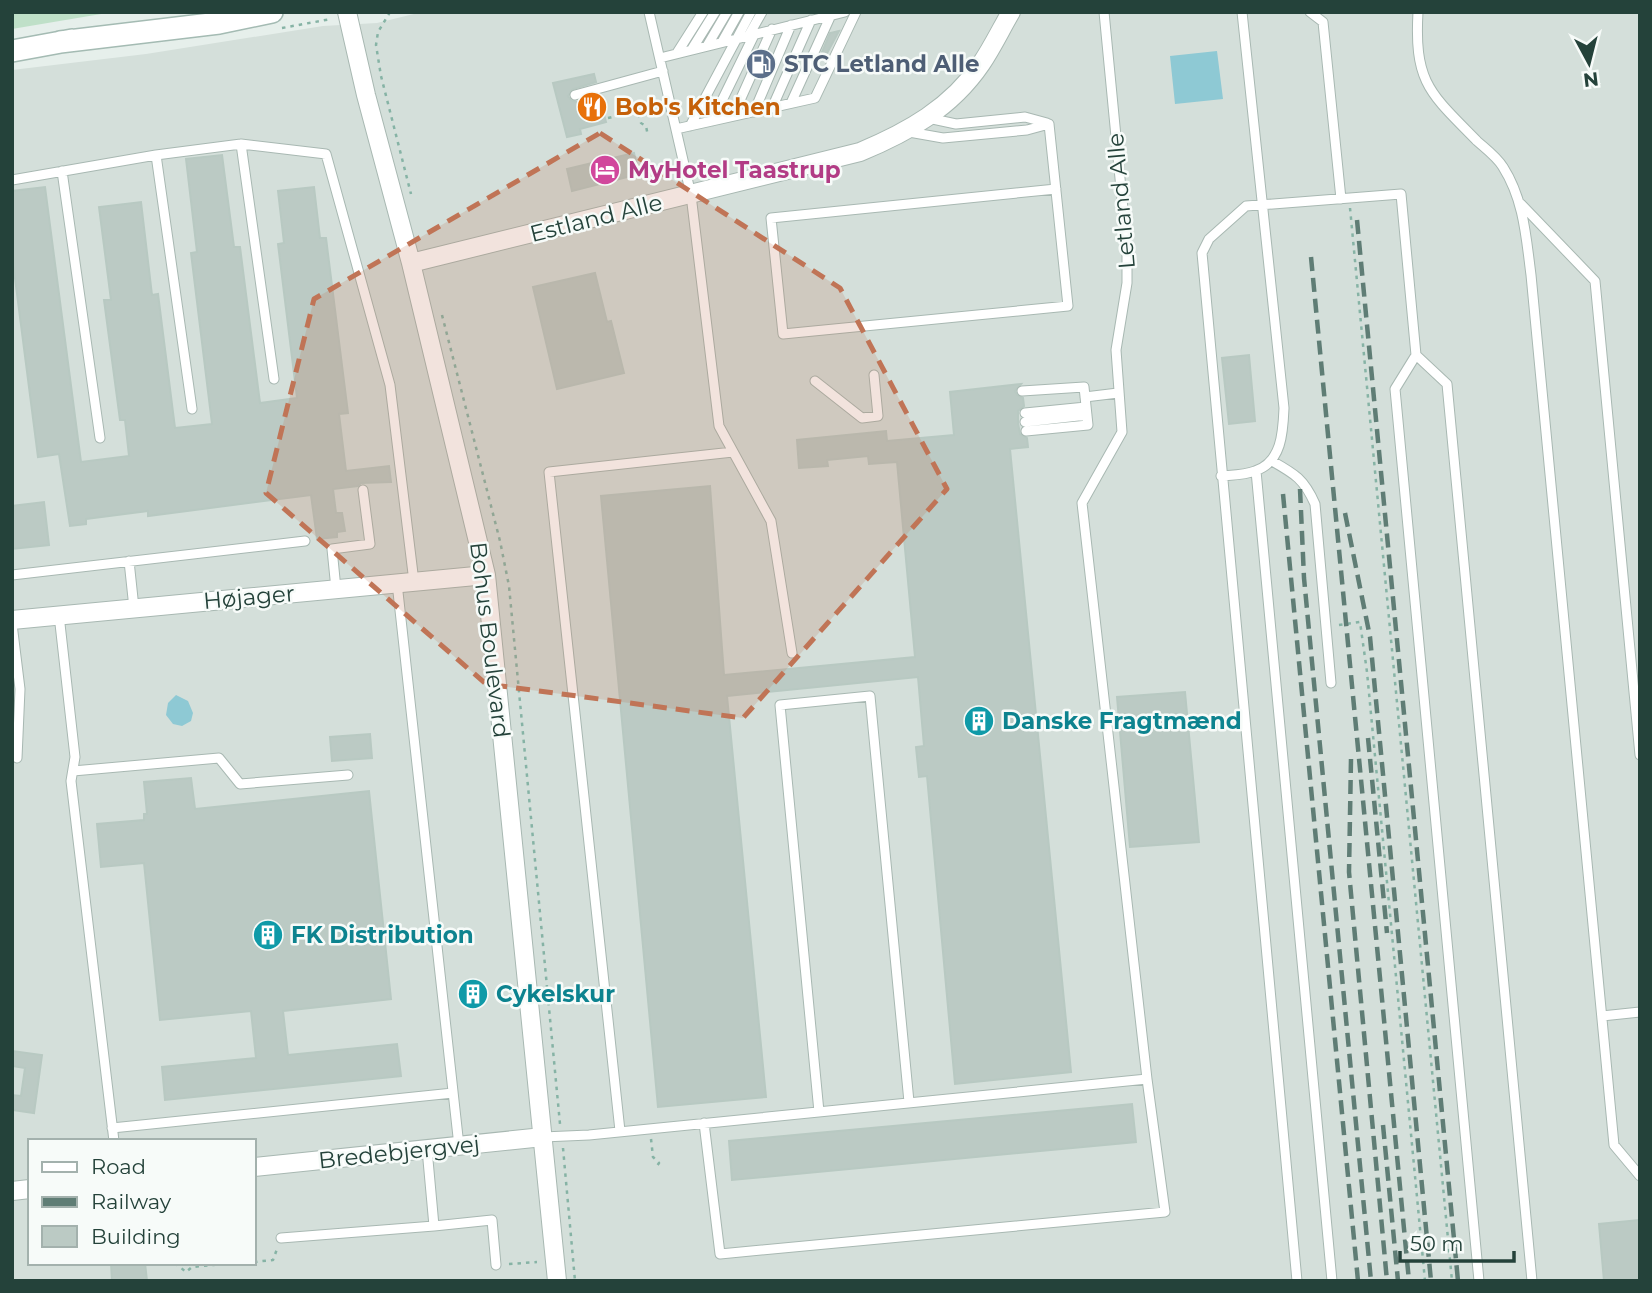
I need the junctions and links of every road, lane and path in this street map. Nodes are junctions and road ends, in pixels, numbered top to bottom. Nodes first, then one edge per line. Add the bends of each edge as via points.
1 (191, 12) edge
2 (272, 12) edge
3 (347, 12) edge
4 (649, 12) edge
5 (703, 12) edge
6 (715, 12) edge
7 (726, 12) edge
8 (739, 12) edge
9 (751, 12) edge
10 (762, 12) edge
11 (845, 12) edge
12 (856, 12) edge
13 (1011, 12) edge
14 (1104, 12) edge
15 (1242, 12) edge
16 (1310, 12) edge
17 (1418, 12) edge
18 (831, 15) junction
19 (811, 20) junction
20 (791, 25) junction
21 (772, 29) junction
22 (752, 34) junction
23 (736, 38) junction
24 (60, 42) junction
25 (722, 42) junction
26 (707, 46) junction
27 (692, 50) junction
28 (12, 51) edge
29 (677, 53) junction
30 (660, 58) junction
31 (663, 71) junction
32 (575, 94) dead end
33 (791, 103) junction
34 (772, 108) junction
35 (754, 112) junction
36 (733, 116) junction
37 (608, 118) dead end
38 (928, 118) junction
39 (712, 121) junction
40 (1049, 124) junction
41 (691, 126) junction
42 (676, 129) junction
43 (905, 131) junction
44 (648, 136) dead end
45 (241, 144) junction
46 (156, 155) junction
47 (62, 171) junction
48 (12, 180) edge
49 (1056, 189) junction
50 (691, 195) junction
51 (1345, 198) junction
52 (1521, 204) junction
53 (1263, 205) junction
54 (411, 263) junction
55 (1416, 355) junction
56 (874, 374) dead end
57 (274, 379) dead end
58 (815, 381) dead end
59 (1022, 391) dead end
60 (1118, 393) junction
61 (1085, 397) junction
62 (192, 409) dead end
63 (1086, 411) junction
64 (100, 438) dead end
65 (733, 452) junction
66 (1272, 461) junction
67 (1256, 471) junction
68 (1222, 476) junction
69 (363, 490) dead end
70 (305, 541) dead end
71 (129, 561) junction
72 (12, 575) edge
73 (486, 575) junction
74 (405, 583) junction
75 (336, 589) junction
76 (134, 608) junction
77 (60, 615) junction
78 (12, 622) edge
79 (1326, 626) junction
80 (792, 653) dead end
81 (1331, 683) dead end
82 (1640, 755) edge
83 (18, 758) dead end
84 (73, 771) junction
85 (348, 775) dead end
86 (1640, 1012) edge
87 (1602, 1017) junction
88 (1147, 1079) junction
89 (453, 1093) junction
90 (909, 1102) junction
91 (819, 1112) junction
92 (705, 1123) junction
93 (112, 1128) junction
94 (650, 1129) junction
95 (620, 1131) junction
96 (543, 1137) junction
97 (114, 1139) edge
98 (459, 1146) junction
99 (427, 1149) junction
100 (256, 1167) edge
101 (655, 1169) dead end
102 (1640, 1176) edge
103 (434, 1226) junction
104 (281, 1238) joint
105 (555, 1261) junction
106 (256, 1262) edge
107 (177, 1265) edge
108 (213, 1265) edge
109 (495, 1265) joint
110 (556, 1281) edge
111 (1297, 1281) edge
112 (1332, 1281) edge
113 (1425, 1281) edge
114 (1452, 1281) edge
115 (1479, 1281) edge
116 (1532, 1281) edge

1 - 24 main road
2 - 24 main road
3 - 54 street, Bohus Boulevard
4 - 30 lane
5 - 29 lane
6 - 27 lane
7 - 26 lane
8 - 25 lane
9 - 23 lane
10 - 22 lane
11 - 18 lane
12 - 33 lane via 815,98
13 - 38 street, Estland Alle via 980,65
14 - 60 lane, Letland Alle via 1127,251 1127,283 1116,350
15 - 53 lane
16 - 51 lane via 1323,22
17 - 52 lane via 1418,60 1430,89 1503,166
18 - 19 lane
18 - 33 lane
19 - 20 lane
19 - 34 lane
20 - 21 lane
20 - 35 lane
21 - 22 lane
21 - 36 lane
22 - 23 lane
22 - 39 lane
23 - 25 lane
23 - 41 lane
24 - 28 main road
25 - 26 lane
26 - 27 lane
27 - 29 lane
29 - 30 lane
30 - 31 lane
31 - 32 lane
31 - 42 lane
33 - 34 lane
34 - 35 lane
35 - 36 lane
36 - 39 lane
37 - 44 path via 638,111
38 - 40 lane via 956,124 1025,117
38 - 43 street, Estland Alle
39 - 41 lane
40 - 43 lane via 943,138
40 - 49 lane
41 - 42 lane
42 - 50 lane
43 - 50 street, Estland Alle via 860,152
45 - 46 lane
45 - 57 lane
45 - 74 lane via 326,154 390,385
46 - 47 lane
46 - 62 lane
47 - 48 lane
47 - 64 lane
49 - 49 lane via 1068,306 783,334 771,218
50 - 54 street, Estland Alle
50 - 65 lane via 719,426
51 - 53 lane
51 - 55 lane via 1401,194
51 - 114 path
52 - 82 lane via 1595,281
52 - 87 lane
53 - 66 lane via 1284,408 1282,441
53 - 68 lane via 1246,206 1209,239 1202,253
54 - 73 street, Bohus Boulevard
55 - 115 lane via 1395,389
55 - 116 lane via 1447,384
56 - 58 lane via 878,416 862,418
59 - 61 lane via 1084,387
60 - 61 lane
60 - 88 lane, Letland Alle via 1122,432 1082,503
61 - 63 lane
63 - 63 lane via 1025,422 1088,425
65 - 80 lane via 771,521
65 - 95 lane via 549,472
66 - 67 lane
66 - 79 lane via 1307,485 1315,504
67 - 68 lane
67 - 112 lane
68 - 111 lane
69 - 75 lane via 370,544 332,549
70 - 71 lane
71 - 72 lane
71 - 76 lane
73 - 74 street, Højager
73 - 96 street, Bohus Boulevard
74 - 75 street, Højager
74 - 89 lane
75 - 76 street, Højager
76 - 77 street, Højager
77 - 78 street, Højager
77 - 84 lane
78 - 83 lane via 20,689
79 - 81 lane
79 - 113 path via 1360,622 1364,645
84 - 85 lane via 219,758 240,784
84 - 93 lane
86 - 87 lane
87 - 102 lane via 1614,1145
88 - 90 lane
88 - 92 lane via 1165,1212 720,1254
89 - 93 lane
89 - 98 lane
90 - 91 lane
90 - 91 lane via 870,696 780,705
91 - 92 lane
92 - 94 lane
93 - 97 lane
94 - 95 lane
94 - 101 path via 653,1157 659,1163
95 - 96 lane
96 - 98 street, Bredebjergvej
96 - 105 street, Bohus Boulevard
98 - 99 street, Bredebjergvej
99 - 100 street, Bredebjergvej
99 - 103 lane
103 - 104 lane
103 - 109 lane via 492,1220
104 - 106 path via 274,1260
105 - 109 path
105 - 110 street, Bohus Boulevard
107 - 108 path via 186,1272

